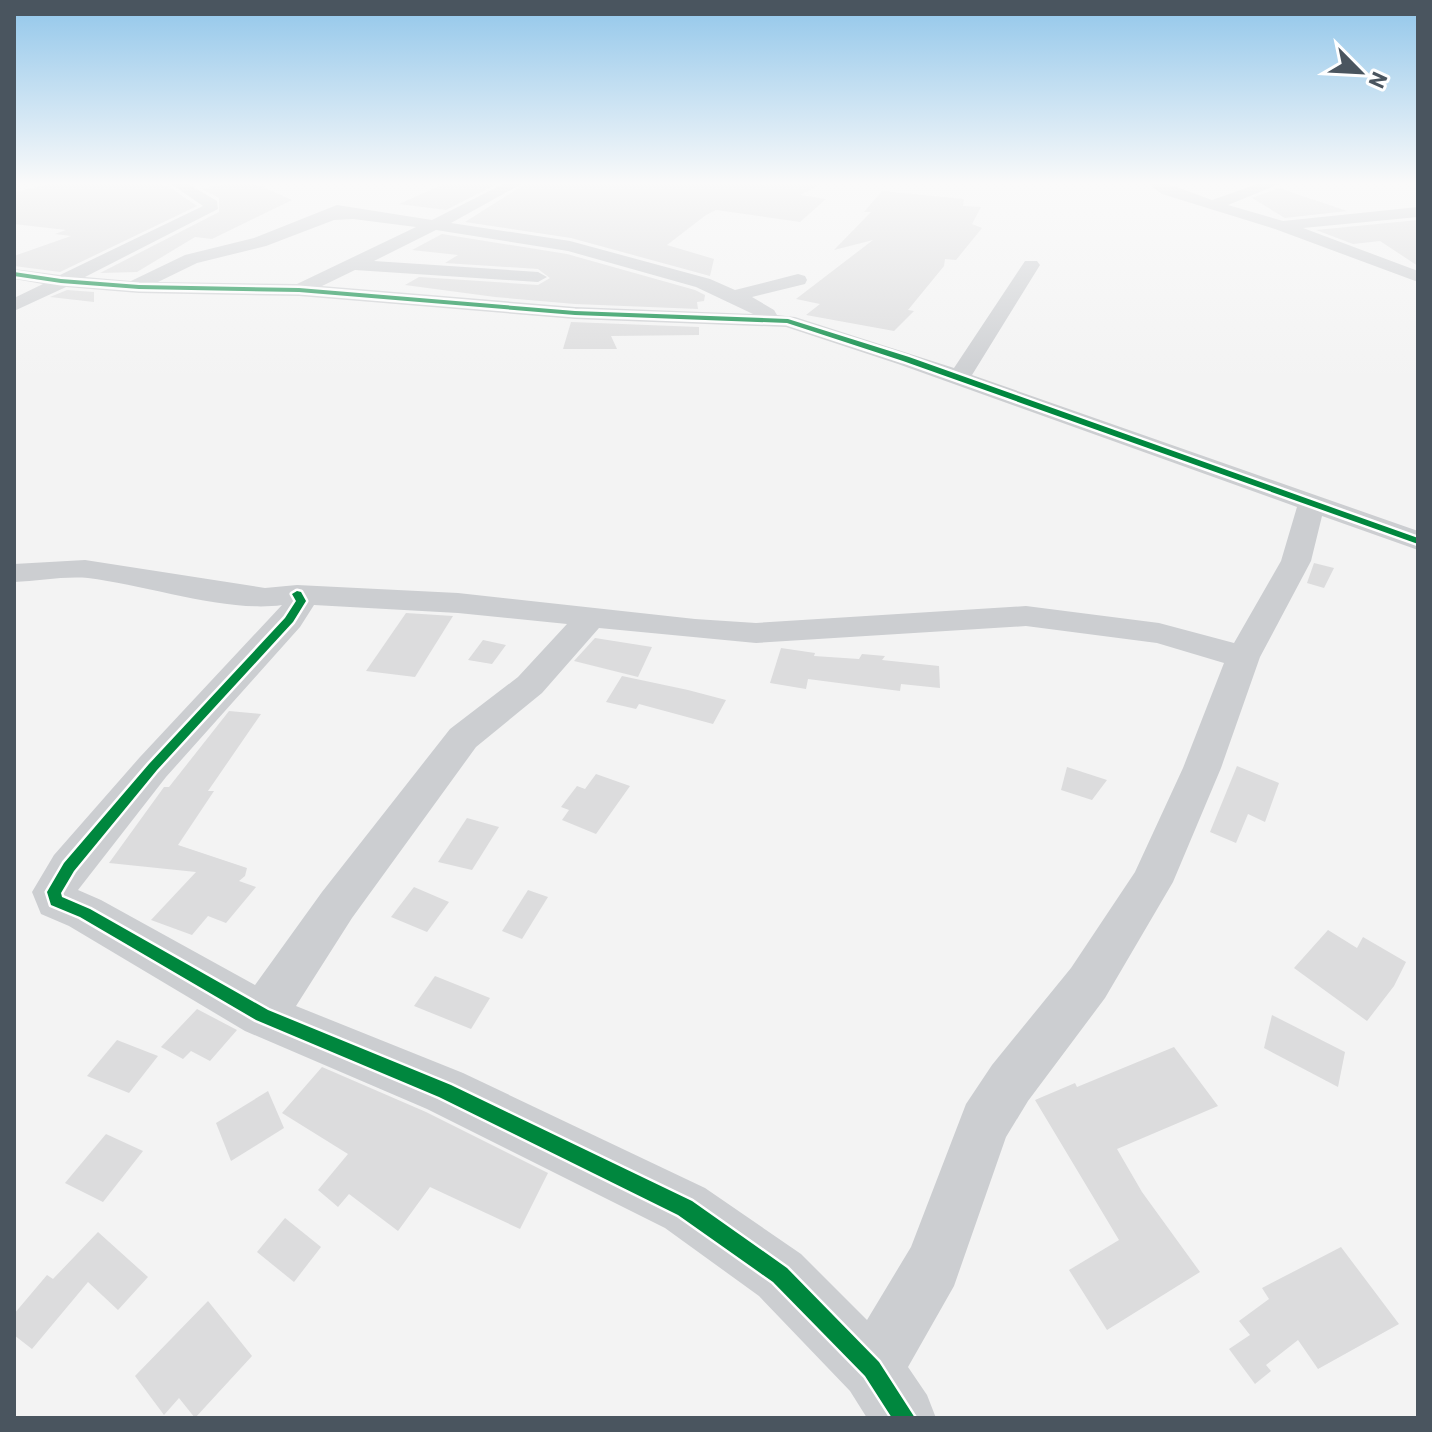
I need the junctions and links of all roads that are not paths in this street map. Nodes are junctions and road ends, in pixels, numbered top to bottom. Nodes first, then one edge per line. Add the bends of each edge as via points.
1 (128, 249) edge
2 (232, 249) edge
3 (388, 249) edge
4 (580, 249) edge
5 (1342, 249) edge
6 (356, 265) junction
7 (1031, 265) dead end
8 (14, 274) edge
9 (538, 277) dead end
10 (1418, 277) edge
11 (798, 280) dead end
12 (61, 281) junction
13 (135, 287) junction
14 (299, 290) junction
15 (733, 296) junction
16 (14, 305) edge
17 (776, 320) junction
18 (959, 377) junction
19 (1312, 503) junction
20 (1418, 541) edge
21 (14, 573) edge
22 (297, 594) junction
23 (591, 618) junction
24 (1243, 657) junction
25 (262, 1015) junction
26 (888, 1394) edge

1 - 12 street
2 - 13 street via 191,259
3 - 6 street
4 - 15 street
5 - 10 street
6 - 9 street
6 - 14 street
7 - 18 street
8 - 12 street
11 - 15 street
12 - 13 street
12 - 16 street
13 - 14 street
14 - 17 street via 561,312
15 - 17 street
17 - 18 street
18 - 19 street
19 - 20 street
19 - 24 street via 1292,568
21 - 22 street via 85,569 265,598
22 - 23 street via 507,607
22 - 25 street via 301,601 289,620 153,767 54,892 63,907 85,913
23 - 24 street via 756,633 1026,616 1159,633
23 - 25 street via 530,685 463,738
24 - 26 street via 1152,882 1088,983 985,1123
25 - 26 street via 445,1091 685,1208 780,1275

